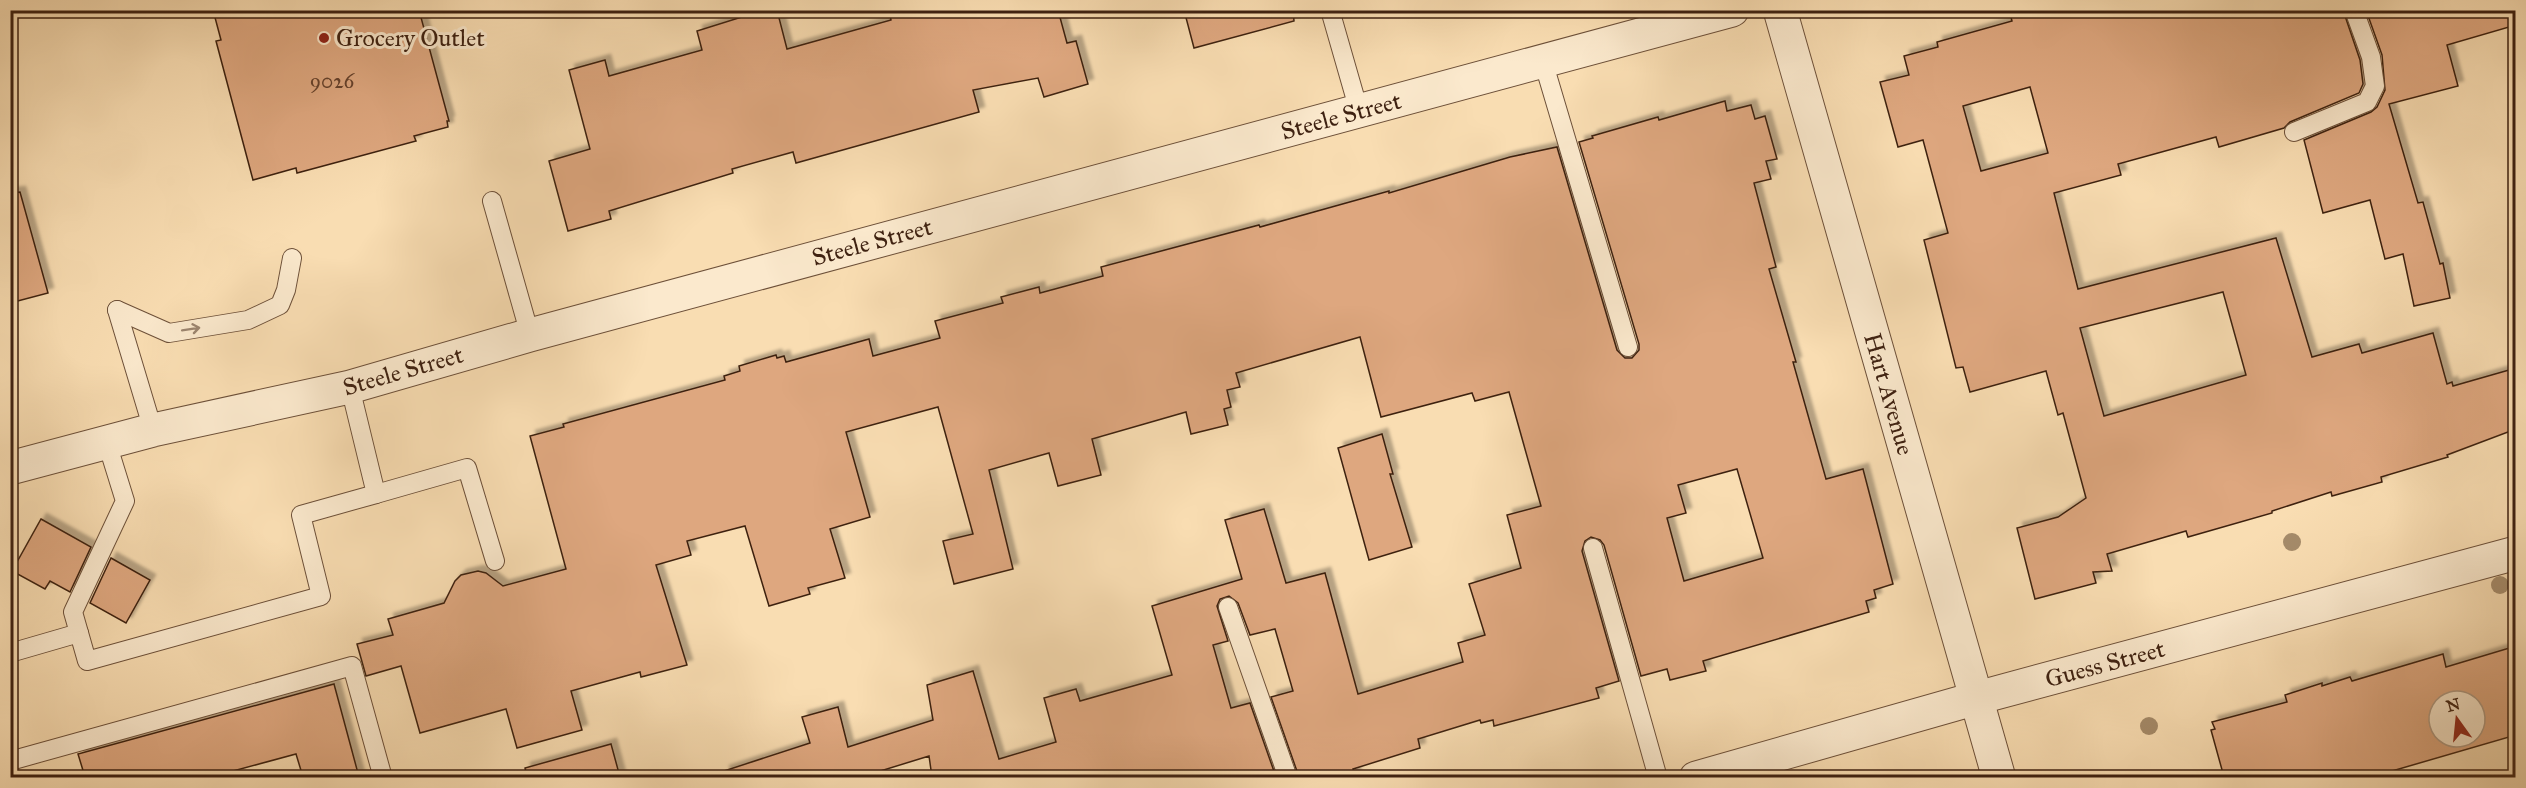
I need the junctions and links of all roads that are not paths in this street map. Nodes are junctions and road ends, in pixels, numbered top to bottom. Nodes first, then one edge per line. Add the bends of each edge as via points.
1 (1330, 10) edge
2 (1732, 10) edge
3 (1780, 10) edge
4 (2354, 10) edge
5 (1544, 61) junction
6 (1359, 111) junction
7 (2294, 132) dead end
8 (492, 201) dead end
9 (292, 258) dead end
10 (530, 335) junction
11 (1628, 347) dead end
12 (350, 387) junction
13 (153, 430) junction
14 (107, 442) junction
15 (10, 468) edge
16 (376, 494) junction
17 (1593, 548) dead end
18 (2516, 553) edge
19 (495, 561) dead end
20 (1228, 607) dead end
21 (79, 633) junction
22 (10, 653) edge
23 (1977, 699) junction
24 (10, 761) edge
25 (383, 777) edge
26 (1288, 777) edge
27 (1658, 777) edge
28 (1696, 777) edge
29 (1999, 777) edge

1 - 6 lane
2 - 5 street, Steele Street
3 - 23 street, Hart Avenue
4 - 7 lane via 2371,57 2375,86 2367,102
5 - 6 street, Steele Street
5 - 11 lane
6 - 10 street, Steele Street
8 - 10 lane
13 -> 9 lane via 117,310 169,333 248,320 280,305
10 - 12 street, Steele Street
12 - 13 street, Steele Street
12 - 16 lane
13 - 14 street, Steele Street
14 - 15 street, Steele Street
14 - 21 lane via 125,501 73,612
16 - 19 lane via 467,468
16 - 21 lane via 301,515 321,596 87,661
17 - 27 lane
18 - 23 street, Guess Street
20 - 26 lane
21 - 22 lane
23 - 28 street, Guess Street
23 - 29 street, Hart Avenue
24 - 25 lane via 352,666

